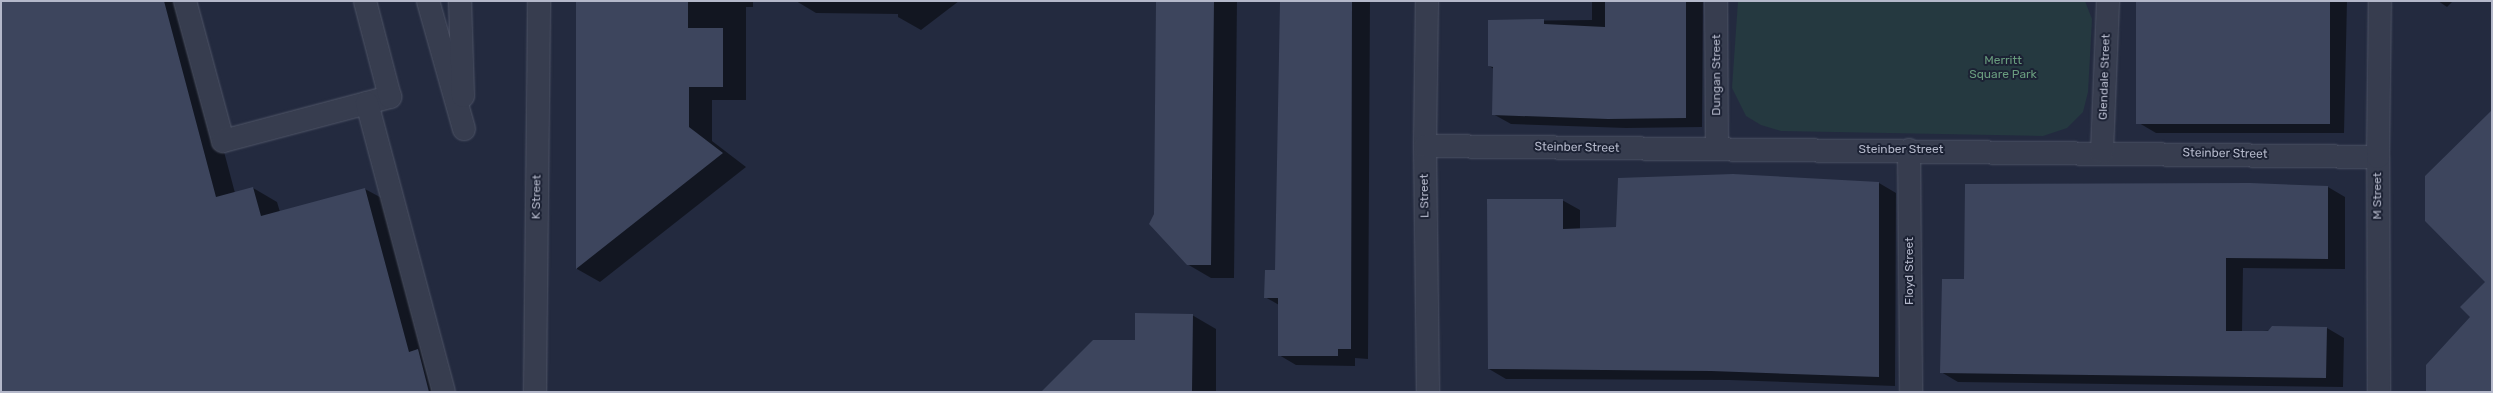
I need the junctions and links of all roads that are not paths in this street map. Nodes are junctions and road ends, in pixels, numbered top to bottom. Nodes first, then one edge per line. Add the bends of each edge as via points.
1 (185, 1) edge
2 (365, 1) edge
3 (428, 1) edge
4 (460, 1) edge
5 (539, 1) edge
6 (1428, 1) edge
7 (1716, 1) edge
8 (2108, 1) edge
9 (2380, 1) edge
10 (367, 103) junction
11 (1425, 146) junction
12 (1717, 149) junction
13 (1909, 150) junction
14 (2102, 152) junction
15 (2378, 157) junction
16 (444, 392) edge
17 (535, 392) edge
18 (1428, 392) edge
19 (1911, 392) edge
20 (2379, 392) edge

1 - 10 street via 223,141
2 - 10 street via 390,97
3 - 4 street via 464,129
5 - 17 street, K Street
6 - 11 street, L Street
7 - 12 street, Dungan Street
8 - 14 street, Glendale Street
9 - 15 street, M Street
10 - 16 street
11 - 12 street, Steinber Street
11 - 18 street, L Street
12 - 13 street, Steinber Street
13 - 14 street, Steinber Street
13 - 19 street, Floyd Street
14 - 15 street, Steinber Street
15 - 20 street, M Street

